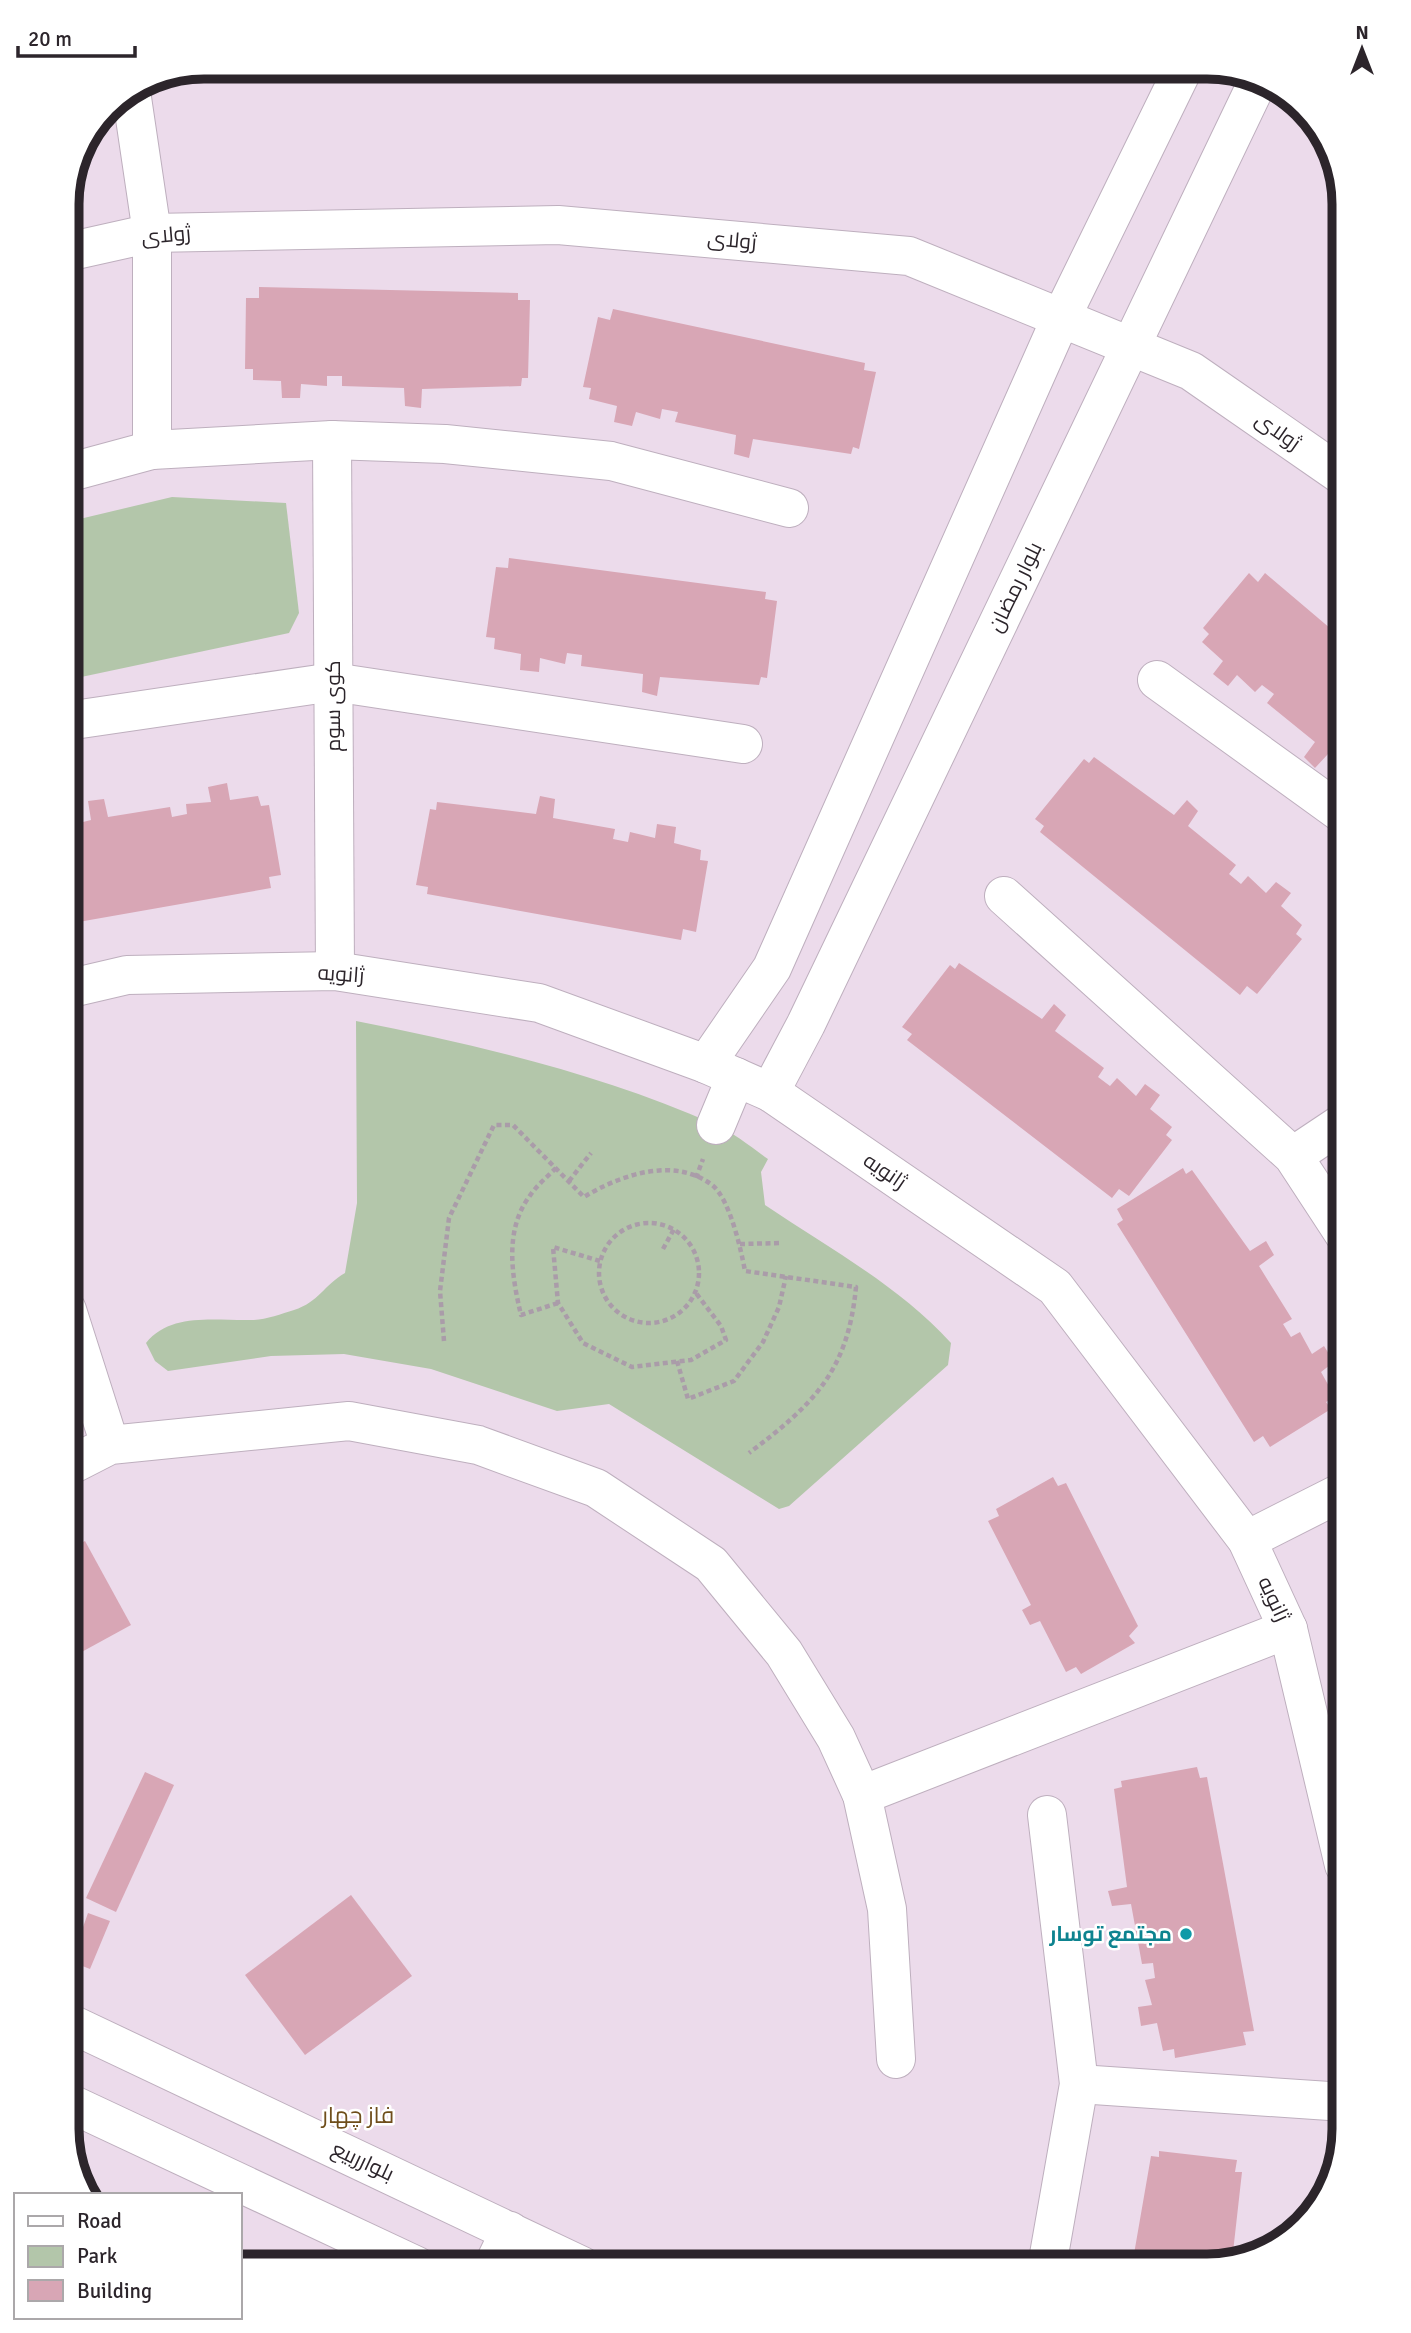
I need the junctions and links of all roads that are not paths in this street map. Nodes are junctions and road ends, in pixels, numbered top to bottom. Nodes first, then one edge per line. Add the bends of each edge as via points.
1 (1178, 79) edge
2 (1254, 88) edge
3 (133, 101) edge
4 (152, 233) junction
5 (79, 249) edge
6 (1061, 318) junction
7 (1130, 346) junction
8 (332, 440) junction
9 (152, 450) junction
10 (1332, 468) edge
11 (79, 469) edge
12 (789, 508) dead end
13 (1157, 680) dead end
14 (333, 682) junction
15 (79, 719) edge
16 (743, 744) dead end
17 (1332, 806) edge
18 (1004, 896) dead end
19 (335, 971) junction
20 (79, 986) edge
21 (721, 1070) junction
22 (770, 1092) junction
23 (716, 1125) dead end
24 (1332, 1130) edge
25 (1293, 1156) junction
26 (1332, 1214) edge
27 (79, 1348) edge
28 (110, 1445) junction
29 (79, 1460) edge
30 (1332, 1498) edge
31 (1247, 1540) junction
32 (1288, 1629) junction
33 (862, 1795) junction
34 (1332, 1811) edge
35 (1047, 1815) dead end
36 (79, 2028) edge
37 (896, 2059) dead end
38 (1079, 2084) junction
39 (1332, 2101) edge
40 (79, 2108) edge
41 (510, 2231) junction
42 (392, 2254) edge
43 (499, 2254) edge
44 (557, 2254) edge
45 (1049, 2254) edge

1 - 6 street
2 - 7 street, بلوار رمضان
3 - 4 street
4 - 5 street, ژولای
4 - 6 street, ژولای via 558,225 909,256
4 - 9 street
6 - 7 street, ژولای
6 - 21 street via 772,968
7 - 10 street, ژولای via 1191,371
7 - 22 street, بلوار رمضان
8 - 9 street
8 - 12 street via 445,444 611,461
8 - 14 street, کوی سوم
9 - 11 street
13 - 17 street
14 - 15 street
14 - 16 street
14 - 19 street, کوی سوم
18 - 25 street
19 - 20 street, ژانویه via 127,975
19 - 21 street, ژانویه via 539,1003
21 - 22 street, ژانویه
21 - 23 street
22 - 31 street, ژانویه via 1055,1287
24 - 25 street
25 - 26 street
27 - 28 street
28 - 29 street
28 - 33 street via 349,1421 478,1445 596,1488 710,1564 785,1653 836,1738
30 - 31 street
31 - 32 street, ژانویه
32 - 33 street
32 - 34 street, ژانویه
33 - 37 street via 887,1909
35 - 38 street
36 - 41 street, بلوارربیع
38 - 39 street
38 - 45 street
40 - 42 street
41 - 43 street
41 - 44 street, بلوارربیع

